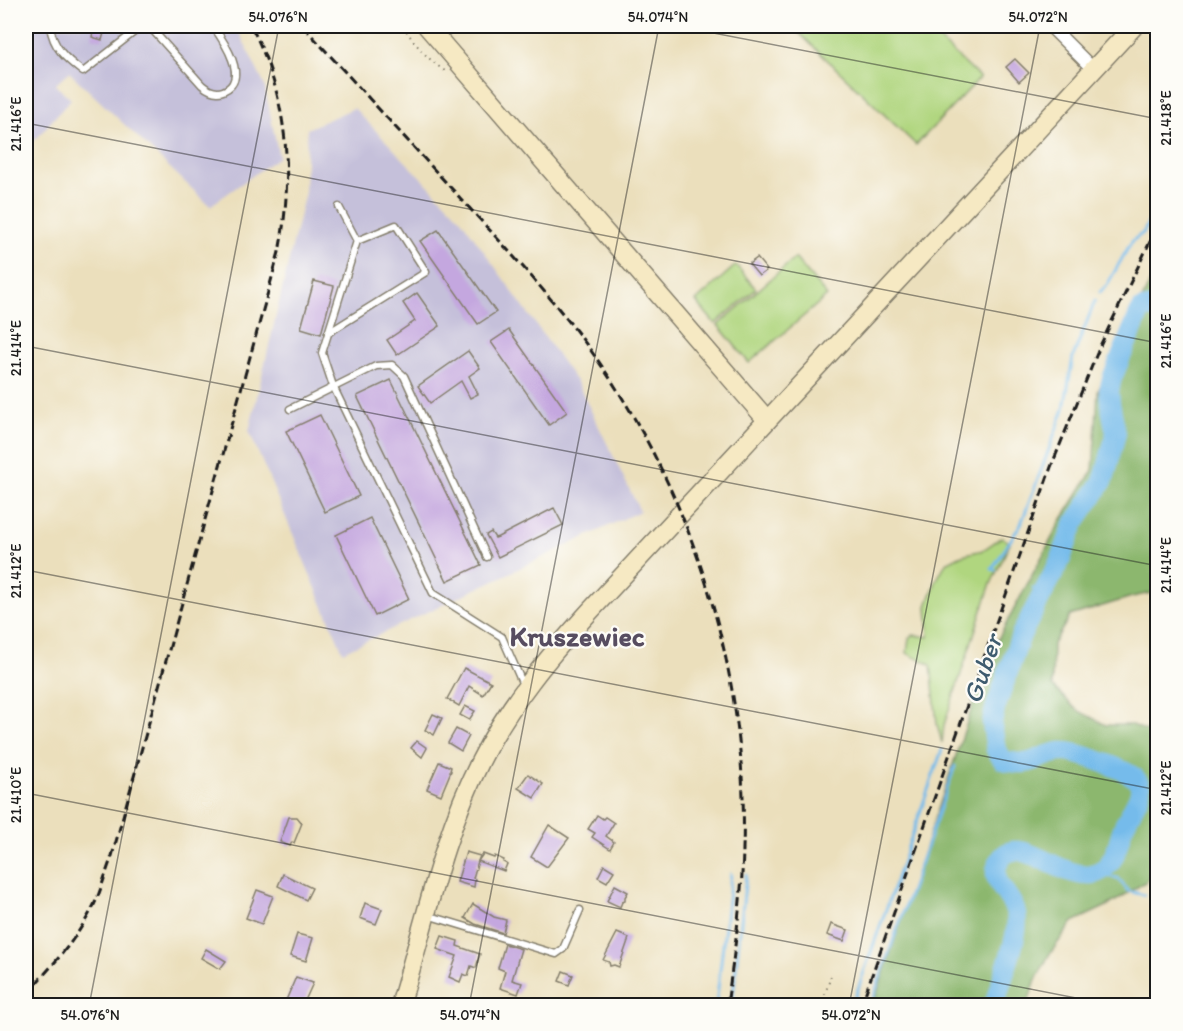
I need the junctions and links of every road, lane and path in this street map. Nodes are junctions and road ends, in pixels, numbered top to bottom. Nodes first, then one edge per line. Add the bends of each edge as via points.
1 (50, 26) edge
2 (142, 26) edge
3 (149, 26) edge
4 (213, 26) edge
5 (403, 26) edge
6 (1050, 26) edge
7 (1134, 26) edge
8 (434, 28) edge
9 (1093, 69) junction
10 (451, 74) dead end
11 (339, 207) dead end
12 (357, 241) junction
13 (328, 333) junction
14 (333, 386) junction
15 (290, 409) dead end
16 (766, 420) junction
17 (487, 557) dead end
18 (524, 689) junction
19 (580, 910) dead end
20 (426, 914) junction
21 (831, 976) dead end
22 (400, 1005) edge
23 (821, 1005) edge

1 - 2 lane via 62,56 83,72
3 - 4 lane via 202,85 219,92 234,82 236,69
5 - 10 path via 419,49
6 - 9 street
7 - 9 main road
8 - 16 main road
9 - 16 main road
11 - 12 lane
12 - 13 lane
12 - 13 lane via 396,225 426,272
13 - 14 lane via 322,353
14 - 15 lane
14 - 17 lane via 376,366 392,365 404,376
14 - 18 lane via 434,593 502,637
16 - 18 main road
18 - 20 main road via 470,782
19 - 20 lane via 563,949 556,954
20 - 22 main road
21 - 23 path

